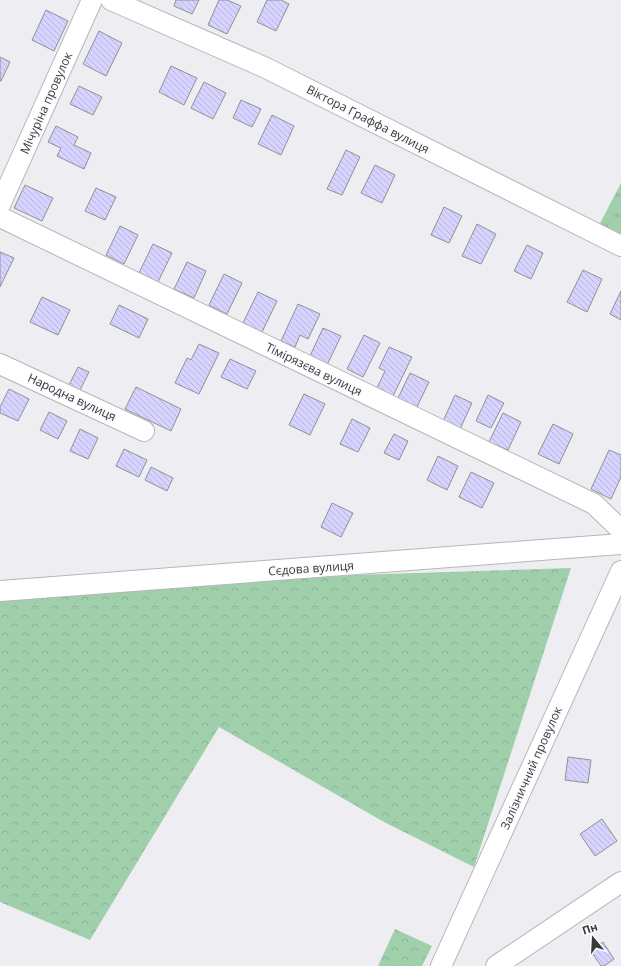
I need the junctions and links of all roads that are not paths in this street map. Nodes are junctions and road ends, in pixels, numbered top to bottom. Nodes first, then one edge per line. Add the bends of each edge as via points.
1 (92, 0) edge
2 (111, 0) edge
3 (0, 205) edge
4 (0, 217) edge
5 (621, 246) edge
6 (0, 364) edge
7 (144, 431) dead end
8 (621, 530) edge
9 (621, 544) edge
10 (621, 571) edge
11 (0, 591) edge
12 (621, 882) edge
13 (441, 966) edge
14 (496, 966) edge

1 - 3 street, Мічуріна провулок
2 - 5 street, Віктора Граффа вулиця via 266,68
4 - 8 street, Тімірязєва вулиця via 594,504
6 - 7 street, Народна вулиця
9 - 11 street, Сєдова вулиця
10 - 13 street, Залізничний провулок
12 - 14 street

